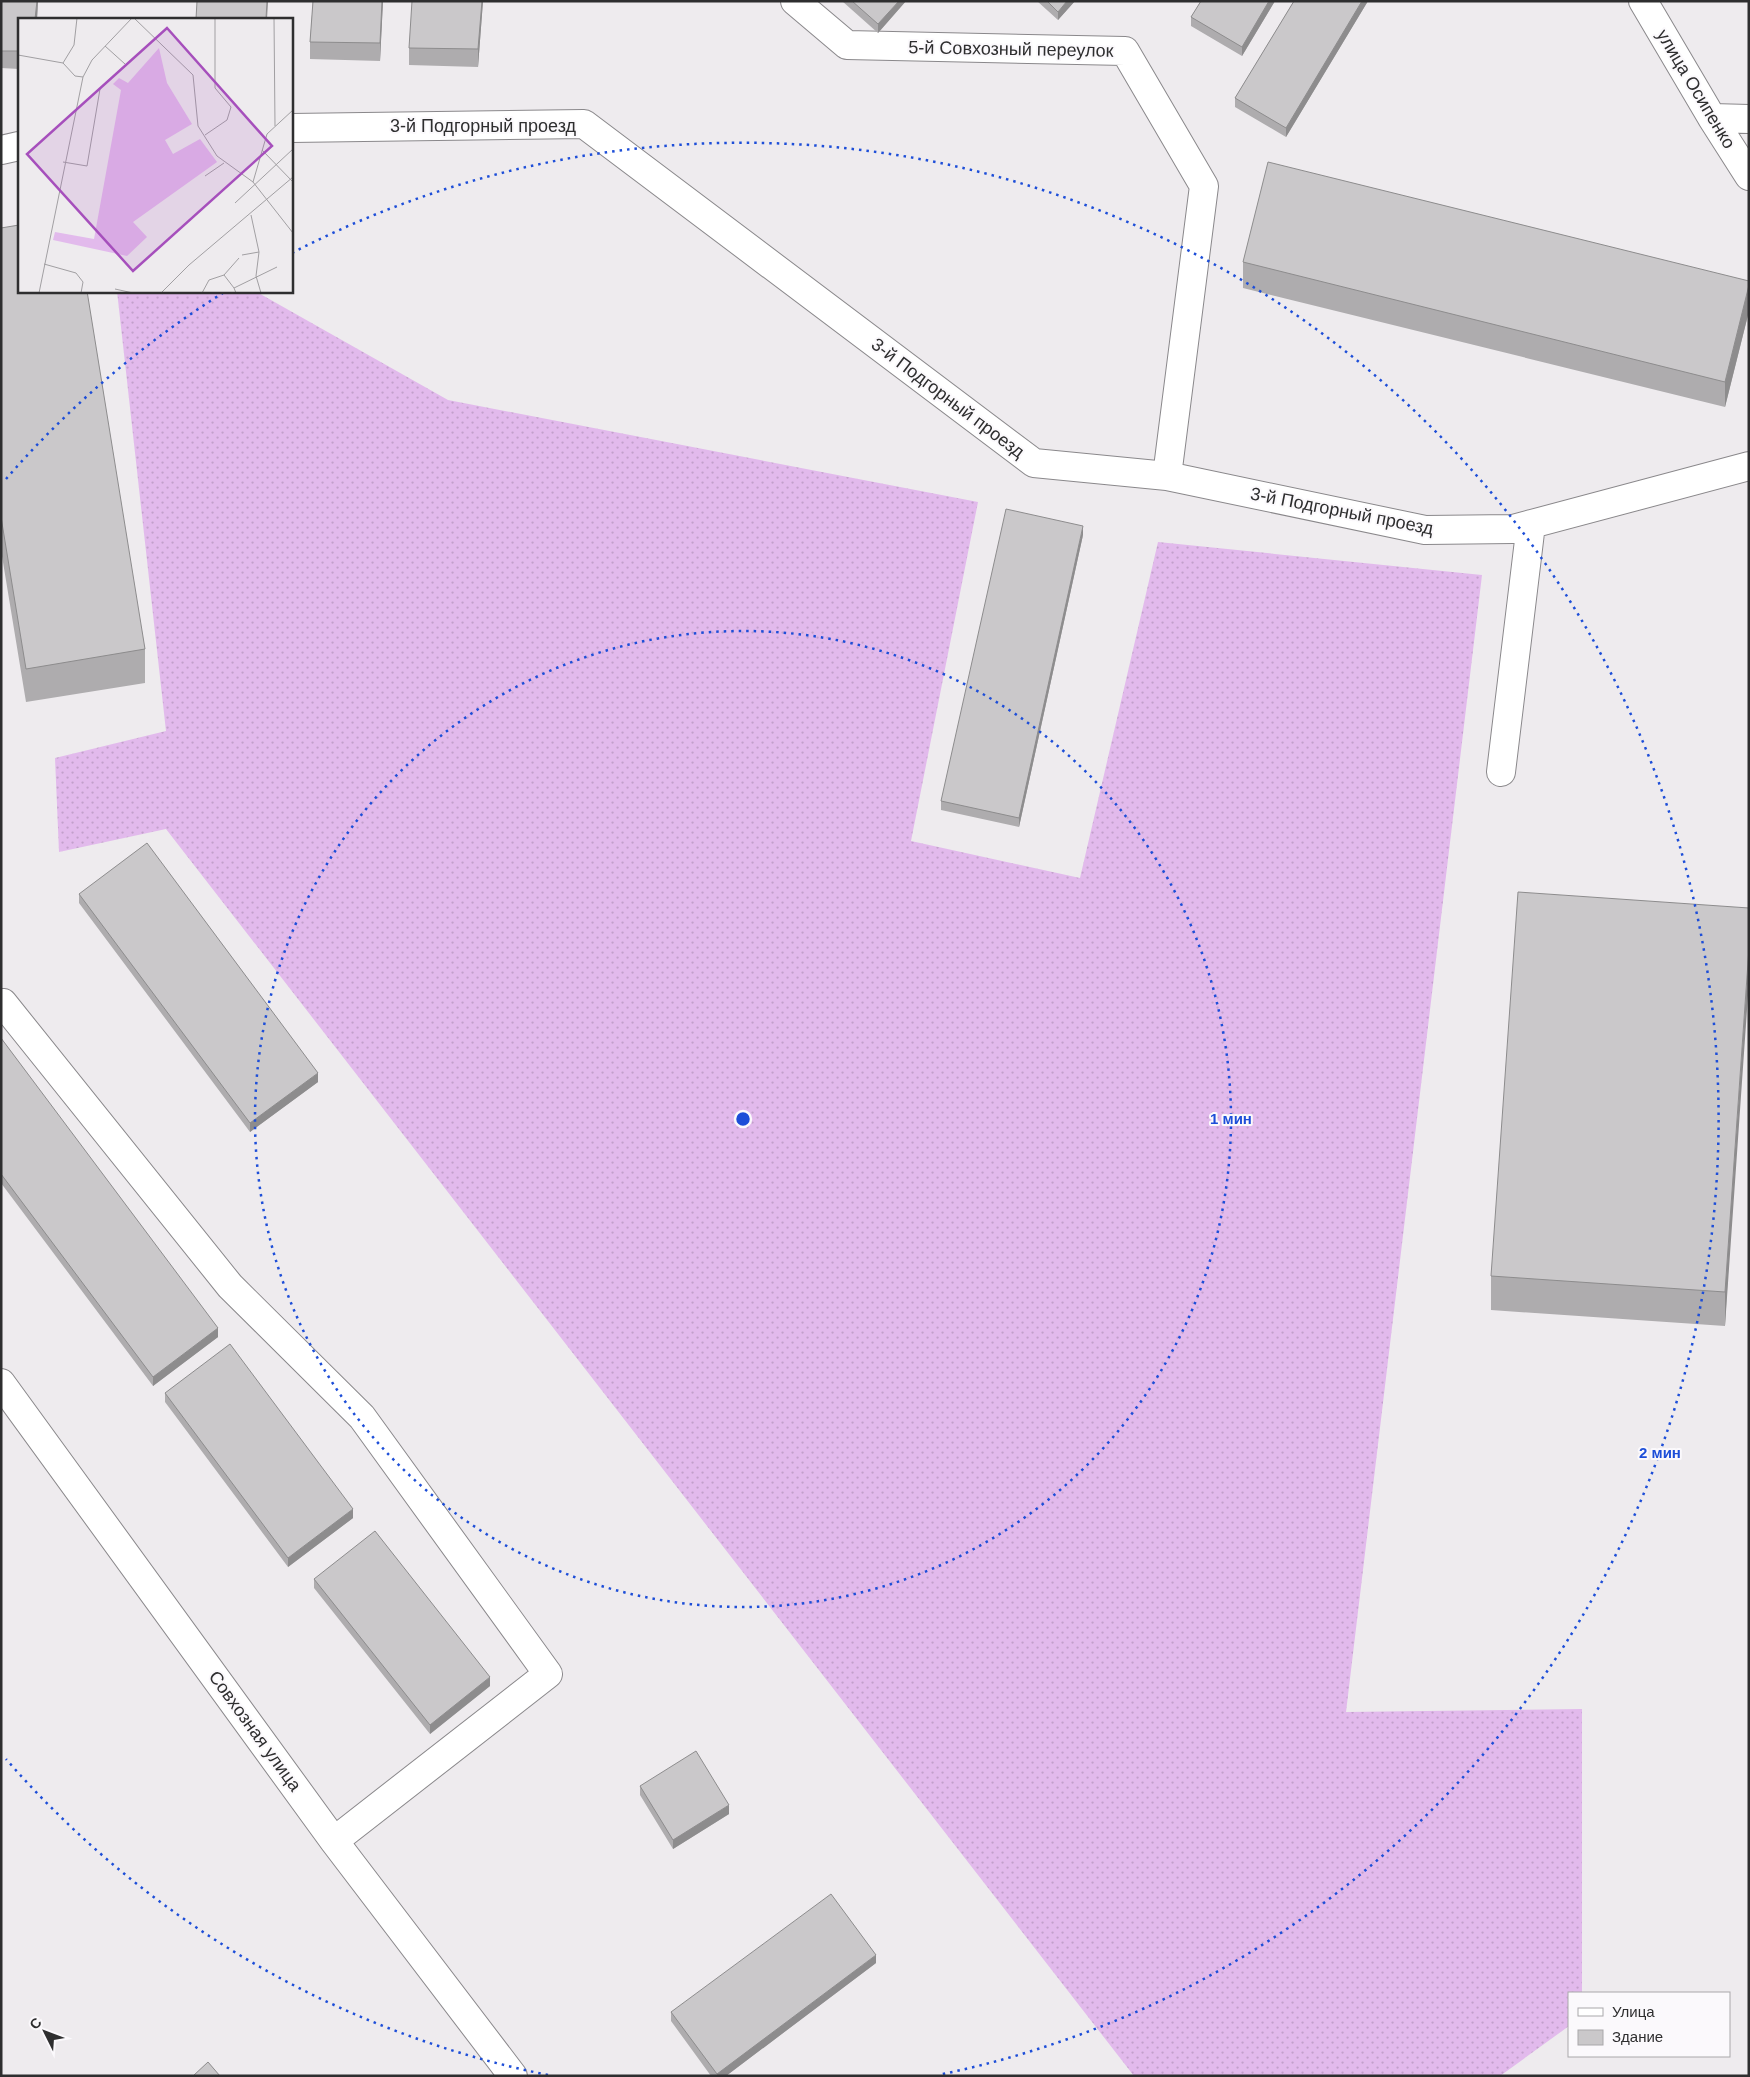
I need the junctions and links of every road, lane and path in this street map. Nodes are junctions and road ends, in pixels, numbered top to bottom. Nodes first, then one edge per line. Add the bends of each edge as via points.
1 (795, 1) edge
2 (1643, 1) edge
3 (1712, 118) junction
4 (1749, 119) edge
5 (292, 128) edge
6 (18, 146) edge
7 (1, 150) edge
8 (1749, 176) edge
9 (1749, 466) edge
10 (1167, 476) junction
11 (1532, 524) junction
12 (1501, 772) dead end
13 (3, 1003) dead end
14 (1, 1383) edge
15 (334, 1841) junction
16 (513, 2076) edge

1 - 10 street, 5-й Совхозный переулок via 846,46 1125,51 1204,186
2 - 3 street, улица Осипенко
3 - 4 street
3 - 8 street, улица Осипенко
5 - 10 street, 3-й Подгорный проезд via 584,124 1034,462
6 - 7 street
9 - 11 street, 3-й Подгорный проезд
10 - 11 street, 3-й Подгорный проезд via 1425,530 1513,529
11 - 12 street
13 - 15 street via 230,1286 362,1416 548,1674
14 - 15 street, Совхозная улица
15 - 16 street, Совхозная улица

